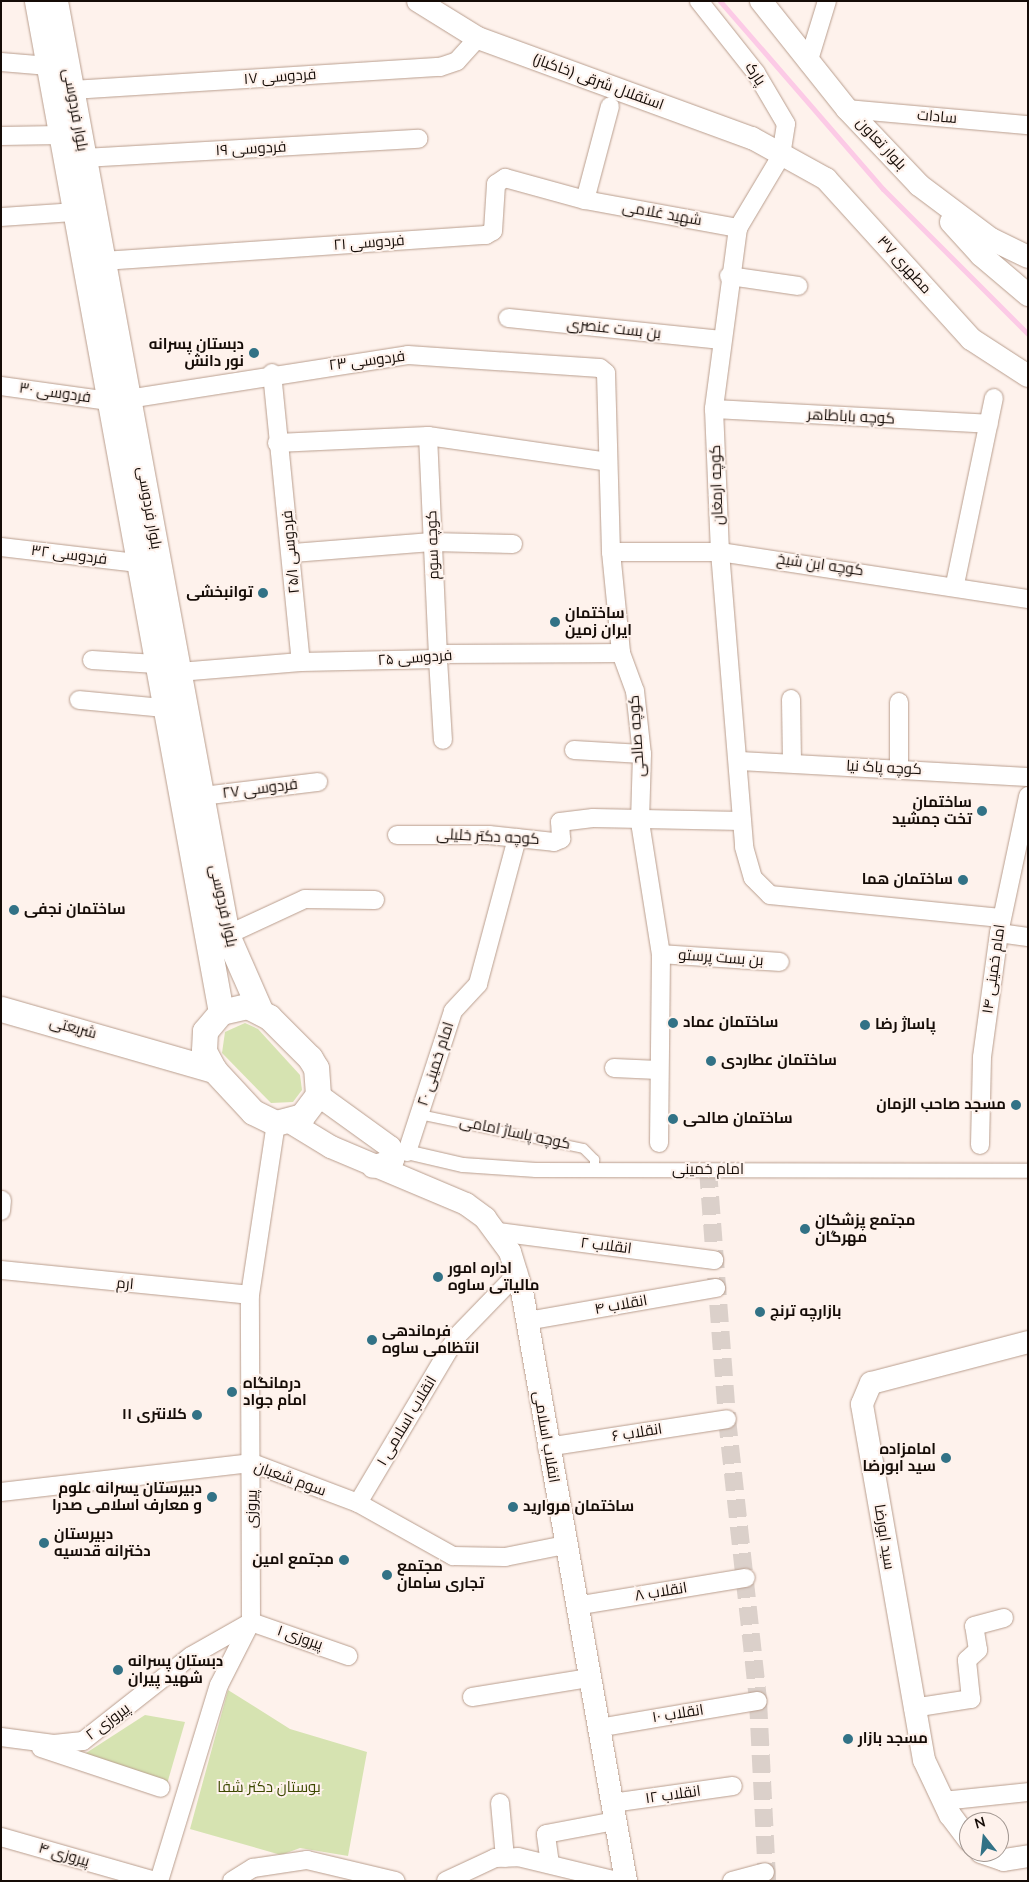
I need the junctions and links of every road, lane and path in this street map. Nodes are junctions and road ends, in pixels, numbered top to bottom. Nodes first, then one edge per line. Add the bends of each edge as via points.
1 (37, 1) edge
2 (55, 1) edge
3 (418, 1) edge
4 (699, 1) edge
5 (761, 1) edge
6 (827, 1) edge
7 (478, 38) junction
8 (1, 62) edge
9 (808, 63) junction
10 (49, 66) junction
11 (72, 90) junction
12 (610, 106) dead end
13 (847, 109) junction
14 (1028, 125) edge
15 (61, 135) junction
16 (1, 136) edge
17 (418, 139) dead end
18 (781, 156) junction
19 (84, 158) junction
20 (919, 185) junction
21 (585, 200) junction
22 (75, 212) junction
23 (1, 217) edge
24 (738, 228) junction
25 (1028, 257) edge
26 (103, 261) junction
27 (728, 276) junction
28 (798, 286) dead end
29 (1028, 295) edge
30 (508, 318) dead end
31 (720, 340) junction
32 (272, 373) junction
33 (606, 373) joint
34 (1028, 376) edge
35 (1, 386) edge
36 (994, 398) dead end
37 (118, 400) junction
38 (714, 410) junction
39 (989, 424) junction
40 (428, 436) junction
41 (277, 443) junction
42 (608, 462) junction
43 (432, 542) junction
44 (513, 544) dead end
45 (1, 547) edge
46 (611, 552) junction
47 (720, 552) junction
48 (293, 553) junction
49 (138, 563) junction
50 (954, 584) junction
51 (1028, 599) edge
52 (621, 653) junction
53 (438, 657) junction
54 (92, 660) dead end
55 (301, 662) junction
56 (156, 664) junction
57 (179, 672) junction
58 (790, 699) dead end
59 (79, 700) dead end
60 (899, 702) dead end
61 (164, 708) junction
62 (443, 740) dead end
63 (574, 750) dead end
64 (642, 754) junction
65 (740, 761) junction
66 (792, 763) junction
67 (899, 768) junction
68 (1028, 777) edge
69 (318, 782) dead end
70 (202, 796) junction
71 (1028, 796) edge
72 (640, 822) junction
73 (742, 823) junction
74 (397, 835) dead end
75 (517, 838) junction
76 (1021, 861) edge
77 (374, 900) dead end
78 (1000, 926) junction
79 (227, 935) junction
80 (1028, 937) edge
81 (661, 954) junction
82 (780, 962) dead end
83 (1, 1009) edge
84 (260, 1010) junction
85 (221, 1012) junction
86 (204, 1042) junction
87 (145, 1047) junction
88 (614, 1068) dead end
89 (214, 1070) junction
90 (658, 1070) junction
91 (318, 1095) junction
92 (419, 1114) junction
93 (283, 1122) junction
94 (659, 1143) dead end
95 (980, 1145) dead end
96 (398, 1150) junction
97 (372, 1166) junction
98 (594, 1171) junction
99 (1028, 1171) edge
100 (498, 1232) junction
101 (714, 1260) dead end
102 (1, 1270) edge
103 (518, 1273) junction
104 (716, 1288) dead end
105 (250, 1295) junction
106 (526, 1321) junction
107 (1028, 1342) edge
108 (727, 1419) dead end
109 (548, 1447) junction
110 (252, 1463) junction
111 (1, 1492) edge
112 (358, 1503) junction
113 (564, 1545) junction
114 (746, 1578) dead end
115 (576, 1606) junction
116 (1004, 1618) dead end
117 (251, 1622) junction
118 (348, 1656) dead end
119 (589, 1678) junction
120 (472, 1697) dead end
121 (758, 1701) dead end
122 (913, 1708) junction
123 (598, 1728) junction
124 (1, 1737) edge
125 (22, 1741) junction
126 (733, 1786) dead end
127 (161, 1788) dead end
128 (1028, 1792) edge
129 (943, 1801) junction
130 (500, 1802) dead end
131 (614, 1812) junction
132 (959, 1825) edge
133 (1, 1837) edge
134 (1028, 1856) edge
135 (505, 1858) junction
136 (1009, 1859) edge
137 (550, 1864) junction
138 (765, 1872) dead end
139 (157, 1881) edge
140 (232, 1881) edge
141 (396, 1881) edge
142 (446, 1881) edge
143 (617, 1881) edge
144 (626, 1881) edge
145 (732, 1881) edge

1 - 10 main road, بلوار فردوسی
2 - 11 main road, بلوار فردوسی
3 - 7 street, استقلال شرقی (خاکباز)
4 - 18 street, پارک via 752,68 786,124
5 - 9 street, بلوار تعاون
6 - 9 street
7 - 11 street, فردوسی ۱۷ via 457,61 440,67
7 - 18 street, استقلال شرقی (خاکباز) via 752,138
8 - 10 street
9 - 13 street, بلوار تعاون
10 - 15 main road, بلوار فردوسی
11 - 19 main road, بلوار فردوسی
12 - 21 street
13 - 14 street, سادات
13 - 20 street, بلوار تعاون
15 - 16 street
15 - 22 main road, بلوار فردوسی
17 - 19 street, فردوسی ۱۹
18 - 24 street, کوچه ارمغان
18 - 34 street, مطهری ۳۷ via 826,179 971,339
19 - 26 main road, بلوار فردوسی
20 - 25 street, بلوار تعاون via 991,239
20 - 29 street via 981,256
21 - 24 street, شهید غلامی
21 - 26 street, فردوسی ۲۱ via 504,178 496,184 493,231 486,235
22 - 23 street
22 - 37 main road, بلوار فردوسی
24 - 27 street, کوچه ارمغان
26 - 37 main road, بلوار فردوسی
27 - 28 street
27 - 31 street, کوچه ارمغان
30 - 31 street, بن بست عنصری
31 - 38 street, کوچه ارمغان
32 - 33 street, فردوسی ۲۳ via 408,355 600,368
32 - 37 street, فردوسی ۲۳
32 - 41 street, فردوسی ۲۵/۱
33 - 42 street, کوچه صالحی
35 - 37 street, فردوسی ۳۰
36 - 39 street
37 - 49 main road, بلوار فردوسی
37 - 57 main road, بلوار فردوسی
38 - 39 street, کوچه باباطاهر
38 - 47 street, کوچه ارمغان
39 - 50 street
40 - 41 street
40 - 42 street
40 - 43 street, کوچه سوم
41 - 48 street, فردوسی ۲۵/۱
42 - 46 street, کوچه صالحی
43 - 44 street
43 - 48 street
43 - 53 street, کوچه سوم
45 - 49 street, فردوسی ۳۲
46 - 47 street, کوچه ابن شیخ
46 - 52 street, کوچه صالحی
47 - 50 street, کوچه ابن شیخ
47 - 65 street, کوچه ارمغان
48 - 55 street, فردوسی ۲۵/۱
49 - 56 main road, بلوار فردوسی
50 - 51 street, کوچه ابن شیخ
52 - 53 street, فردوسی ۲۵
52 - 64 street, کوچه صالحی via 635,691
53 - 55 street, فردوسی ۲۵
53 - 62 street, کوچه سوم
54 - 56 street
55 - 57 street, فردوسی ۲۵
56 - 61 main road, بلوار فردوسی
57 - 70 main road, بلوار فردوسی
58 - 66 street
59 - 61 street
60 - 67 street
61 - 85 main road, بلوار فردوسی
63 - 64 street
64 - 72 street, کوچه صالحی
65 - 66 street, کوچه پاک نیا
65 - 73 street, کوچه ارمغان
66 - 67 street, کوچه پاک نیا
67 - 68 street, کوچه پاک نیا
69 - 70 street, فردوسی ۲۷
70 - 79 main road, بلوار فردوسی
71 - 76 street, امام خمینی ۱۴
72 - 73 street
72 - 75 street, کوچه دکتر خلیلی via 592,818 560,822 561,839
72 - 81 street, کوچه صالحی
73 - 78 street, کوچه ارمغان via 753,878 770,895
74 - 75 street, کوچه دکتر خلیلی
75 - 92 street, امام خمینی ۲۰ via 478,984 453,1011
76 - 78 street, امام خمینی ۱۴
77 - 79 street via 305,899
78 - 80 street, کوچه ارمغان
78 - 95 street, امام خمینی ۱۴ via 982,1057
79 - 84 main road, بلوار فردوسی
81 - 82 street, بن بست پرستو
81 - 90 street, کوچه صالحی
83 - 87 main road, شریعتی
84 - 85 main road via 247,1006
84 - 91 main road via 316,1068
85 - 86 main road via 205,1031
86 - 87 main road, شریعتی
86 - 89 main road
87 - 89 main road, شریعتی
88 - 90 street
89 - 93 main road via 253,1112
90 - 94 street, کوچه صالحی
91 - 93 main road via 302,1116
91 - 96 street
92 - 96 street, امام خمینی ۲۰
92 - 98 lane, کوچه پاساژ امامی via 584,1148 594,1159
93 - 97 street, انقلاب اسلامی
93 - 105 street, پیروزی
96 - 97 street via 393,1160
96 - 98 street, امام خمینی via 500,1169
97 - 100 street, انقلاب اسلامی via 443,1192 485,1218
98 - 99 street, امام خمینی
100 - 101 street, انقلاب ۲
100 - 103 street, انقلاب اسلامی
102 - 105 street, ارم
103 - 106 street, انقلاب اسلامی
103 - 112 street, انقلاب اسلامی ۱ via 457,1336
104 - 106 street, انقلاب ۴
105 - 110 street, پیروزی
106 - 109 street, انقلاب اسلامی
107 - 122 street, سید ابورضا via 871,1383 862,1404
108 - 109 street, انقلاب ۶
109 - 113 street, انقلاب اسلامی
110 - 111 street, سوم شعبان
110 - 112 street, سوم شعبان
110 - 117 street, پیروزی
112 - 113 street, سوم شعبان via 453,1556 505,1557
113 - 115 street, انقلاب اسلامی
114 - 115 street, انقلاب ۸
115 - 119 street, انقلاب اسلامی
116 - 122 street via 974,1626 978,1650 967,1660 971,1699
117 - 118 street, پیروزی ۱
117 - 125 street, پیروزی ۲ via 191,1656 83,1741
117 - 139 street, پیروزی via 219,1685
119 - 120 street
119 - 123 street, انقلاب اسلامی
121 - 123 street, انقلاب ۱۰
122 - 129 street, سید ابورضا via 924,1760
123 - 131 street, انقلاب اسلامی
124 - 125 street, پیروزی ۲
125 - 127 street
126 - 131 street, انقلاب ۱۲
128 - 129 street
129 - 132 street, سید ابورضا
130 - 135 street
131 - 137 street, انقلاب ۱۲ via 546,1834
131 - 144 street, انقلاب اسلامی
133 - 139 street, پیروزی ۴
134 - 136 street
135 - 137 street
135 - 142 street via 462,1870
137 - 143 street
138 - 145 street
140 - 141 street via 253,1868 307,1860

